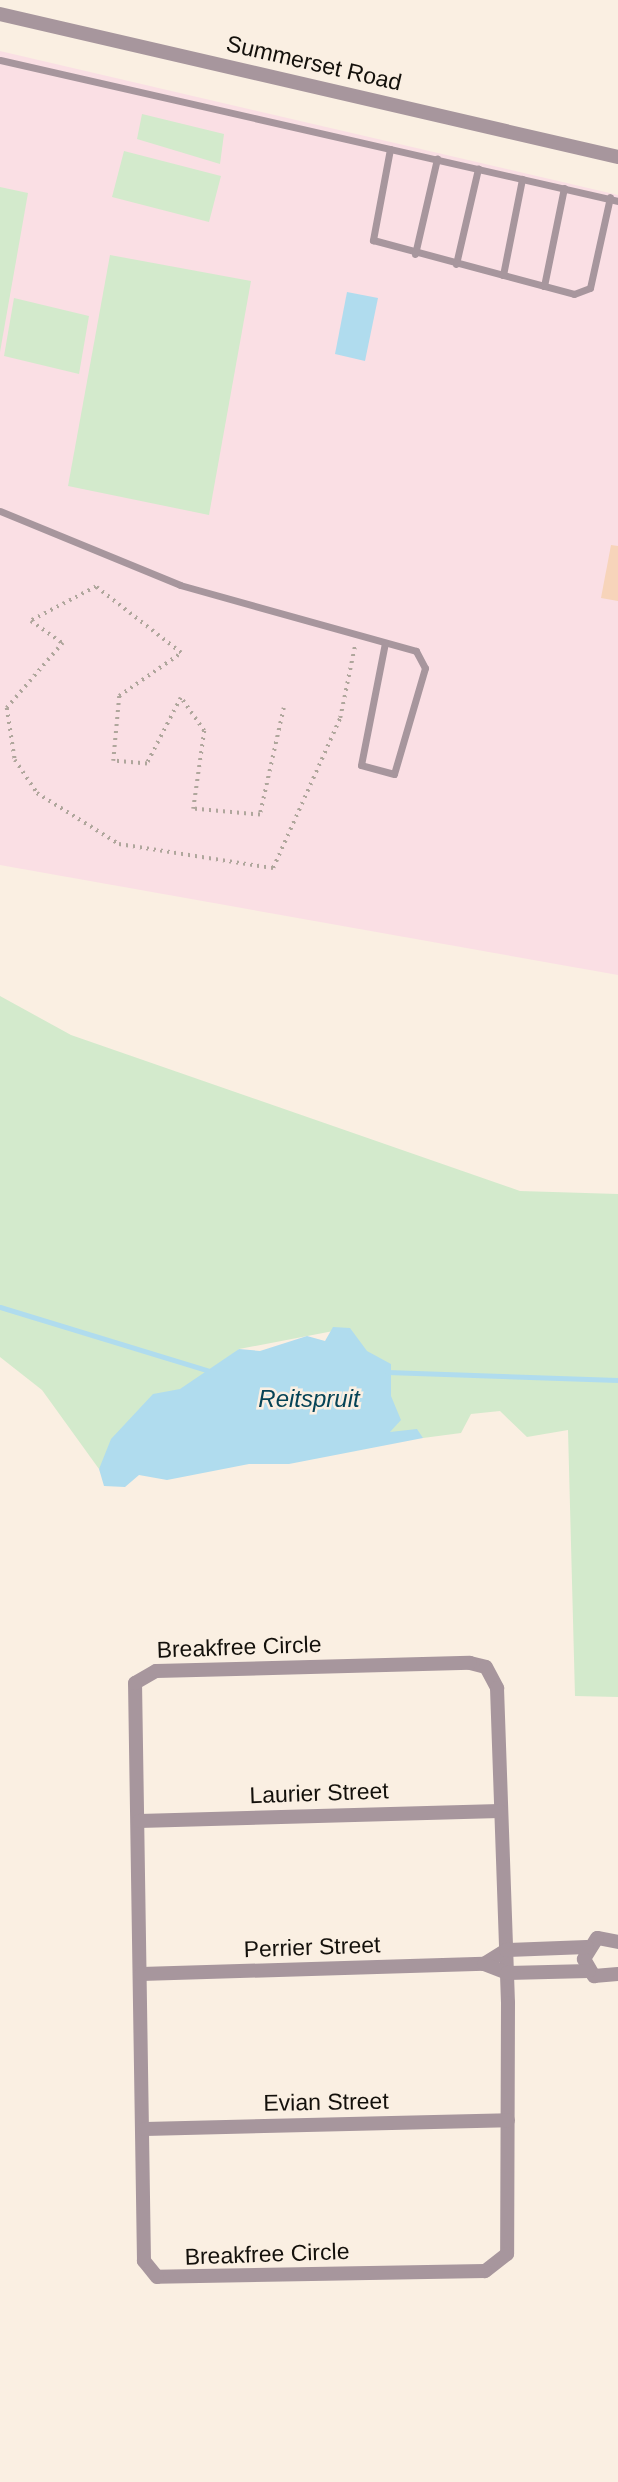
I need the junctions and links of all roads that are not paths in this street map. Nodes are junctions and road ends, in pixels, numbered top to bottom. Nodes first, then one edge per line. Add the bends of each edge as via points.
1 (0, 15) edge
2 (0, 60) edge
3 (390, 149) junction
4 (618, 157) edge
5 (437, 159) junction
6 (478, 169) junction
7 (522, 178) junction
8 (564, 188) junction
9 (610, 197) junction
10 (618, 201) edge
11 (415, 254) junction
12 (456, 264) junction
13 (503, 275) junction
14 (544, 286) junction
15 (0, 511) edge
16 (385, 643) junction
17 (500, 1811) junction
18 (139, 1821) junction
19 (618, 1942) edge
20 (587, 1947) junction
21 (506, 1950) junction
22 (484, 1964) junction
23 (589, 1971) junction
24 (507, 1973) junction
25 (141, 1974) junction
26 (618, 1974) edge
27 (508, 2120) junction
28 (145, 2129) junction

1 - 4 street, Summerset Road
2 - 3 lane
3 - 5 lane
3 - 11 lane via 373,240
5 - 6 lane
5 - 11 lane
6 - 7 lane
6 - 12 lane
7 - 8 lane
7 - 13 lane
8 - 9 lane
8 - 14 lane
9 - 10 lane
9 - 14 lane via 590,288 574,294
11 - 12 lane
12 - 13 lane
13 - 14 lane
15 - 16 lane via 180,584
16 - 16 lane via 416,651 425,668 394,774 361,765
17 - 18 street, Laurier Street
17 - 18 street, Breakfree Circle via 497,1688 486,1667 156,1671 140,1676 134,1690
17 - 21 street, Breakfree Circle
18 - 25 street, Breakfree Circle
19 - 20 street via 604,1937
20 - 21 street
20 - 23 street
21 - 22 street
21 - 24 street, Breakfree Circle
22 - 24 street, Perrier Street
22 - 25 street, Perrier Street
23 - 24 street, Perrier Street
23 - 26 street, Perrier Street via 600,1979
24 - 27 street, Breakfree Circle
25 - 28 street, Breakfree Circle
27 - 28 street, Evian Street
27 - 28 street, Breakfree Circle via 511,2239 495,2269 193,2279 157,2277 144,2261

